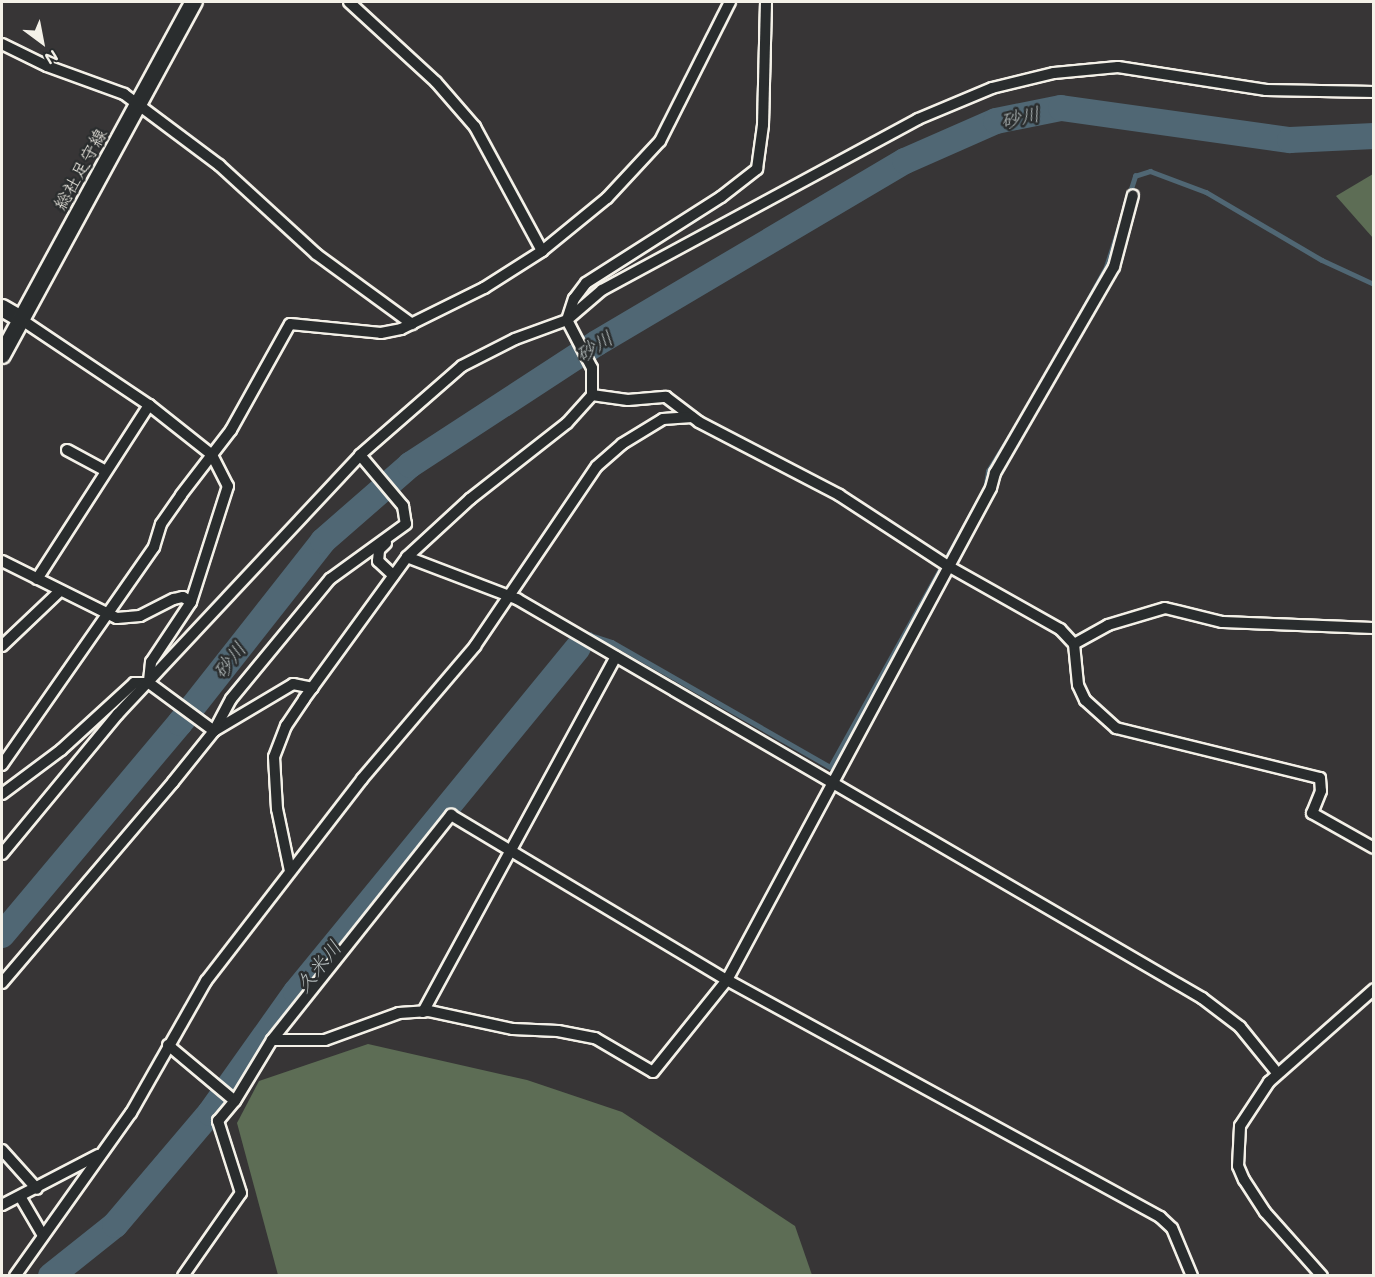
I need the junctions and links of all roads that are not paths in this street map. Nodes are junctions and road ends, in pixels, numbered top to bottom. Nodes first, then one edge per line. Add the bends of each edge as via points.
1 (194, 2) edge
2 (349, 2) edge
3 (730, 2) edge
4 (766, 2) edge
5 (2, 44) edge
6 (1374, 92) edge
7 (138, 104) junction
8 (1133, 195) dead end
9 (542, 251) junction
10 (2, 308) edge
11 (19, 318) junction
12 (412, 324) junction
13 (569, 325) junction
14 (2, 355) edge
15 (592, 395) junction
16 (148, 405) junction
17 (692, 417) junction
18 (66, 450) dead end
19 (212, 455) junction
20 (360, 455) junction
21 (104, 470) junction
22 (406, 524) junction
23 (407, 557) junction
24 (2, 561) edge
25 (945, 564) junction
26 (393, 575) junction
27 (38, 579) junction
28 (60, 591) junction
29 (509, 597) junction
30 (191, 602) junction
31 (106, 614) junction
32 (1374, 628) edge
33 (1074, 644) junction
34 (2, 646) edge
35 (616, 657) junction
36 (149, 683) junction
37 (313, 688) junction
38 (214, 731) junction
39 (2, 765) edge
40 (834, 782) junction
41 (2, 794) edge
42 (1374, 848) edge
43 (512, 850) junction
44 (2, 854) edge
45 (290, 871) junction
46 (727, 980) junction
47 (2, 983) edge
48 (1374, 989) edge
49 (423, 1012) junction
50 (272, 1040) junction
51 (168, 1045) junction
52 (1278, 1074) junction
53 (233, 1099) junction
54 (2, 1150) edge
55 (103, 1152) junction
56 (37, 1189) junction
57 (21, 1198) junction
58 (2, 1205) edge
59 (42, 1234) junction
60 (15, 1275) edge
61 (183, 1275) edge
62 (1192, 1275) edge
63 (1322, 1275) edge

1 - 7 main road, 総社足守線
2 - 9 street via 436,82 475,127
3 - 9 street via 660,141 608,198
4 - 13 street via 763,125 757,169 721,197 586,283 574,299
5 - 7 street via 47,66 124,94
6 - 13 street via 1266,90 1118,67 1054,73 992,88 918,119 602,290
7 - 11 main road, 総社足守線
7 - 12 street via 219,165 316,254
8 - 25 street via 1114,267
9 - 12 street via 484,288
10 - 11 main road
11 - 14 main road, 総社足守線
11 - 16 street
12 - 19 street via 381,333 290,324 231,430
13 - 15 street via 592,368
13 - 20 street via 515,339 462,366
15 - 17 street via 628,400 666,397
15 - 23 street via 567,423 470,499
16 - 19 street
16 - 21 street
17 - 25 street via 839,495
17 - 29 street via 663,419 622,444 597,466
18 - 21 street
19 - 30 street via 228,486
19 - 31 street via 161,524 154,547
20 - 22 street via 404,506
20 - 36 street
21 - 27 street
22 - 26 street via 379,550 378,561
22 - 38 street via 330,579 231,699
23 - 26 street
23 - 29 street
24 - 27 street
25 - 33 street via 1060,629
25 - 40 street
26 - 37 street
27 - 28 street
28 - 31 street
28 - 34 street
29 - 35 street
29 - 45 street via 475,646
30 - 31 street via 183,597 140,616
30 - 36 street via 151,662
31 - 39 street
32 - 33 street via 1213,621 1165,608 1108,625
33 - 42 street via 1078,685 1085,700 1116,728 1320,778 1321,791 1312,813
35 - 40 street
35 - 43 street
36 - 38 street
36 - 41 street via 134,683 61,750
36 - 44 street
37 - 38 street via 293,684
37 - 45 street via 286,726 274,757 277,809
38 - 47 street via 75,901
40 - 46 street
40 - 52 street via 1202,998 1240,1027
43 - 46 street
43 - 49 street
43 - 50 street via 451,815
45 - 51 street via 206,981
46 - 49 street via 653,1071 595,1038 558,1030 513,1029
46 - 62 street via 1161,1216 1172,1228
48 - 52 street
49 - 50 street via 399,1013 325,1040
50 - 53 street
51 - 53 street
51 - 55 street via 131,1113
52 - 63 street via 1254,1100 1240,1126 1238,1166 1265,1212
53 - 61 street via 218,1121 241,1193
54 - 56 street
55 - 56 street
55 - 59 street
56 - 57 street
57 - 58 street
57 - 59 street
59 - 60 street

